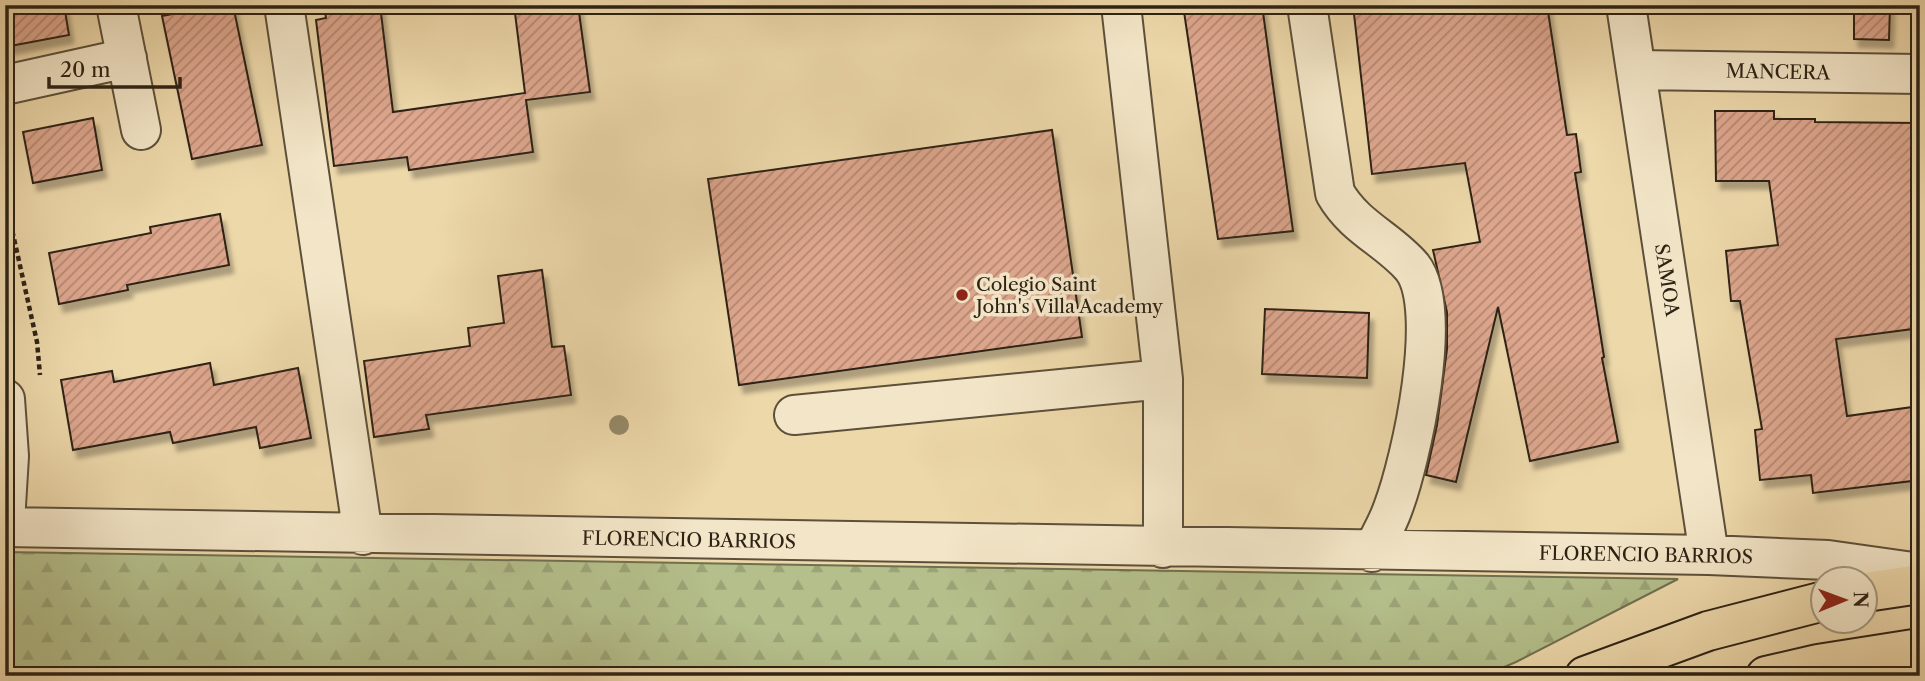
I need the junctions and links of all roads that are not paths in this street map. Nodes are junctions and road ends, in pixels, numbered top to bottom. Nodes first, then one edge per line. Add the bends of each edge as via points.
1 (116, 5) edge
2 (284, 5) edge
3 (1121, 5) edge
4 (1307, 5) edge
5 (1626, 5) edge
6 (127, 58) junction
7 (1636, 70) junction
8 (1920, 74) edge
9 (5, 85) edge
10 (141, 130) dead end
11 (1163, 379) junction
12 (5, 399) edge
13 (794, 415) dead end
14 (5, 524) edge
15 (363, 535) junction
16 (1163, 548) junction
17 (1372, 552) junction
18 (1709, 555) junction
19 (1920, 573) edge
20 (1920, 584) edge
21 (1880, 590) edge
22 (1810, 605) edge
23 (1920, 648) edge
24 (1585, 676) edge
25 (1766, 676) edge

1 - 6 street
2 - 15 street
3 - 11 street
4 - 17 street via 1335,193 1347,214 1412,267 1424,295 1423,384 1410,450 1393,509
5 - 7 street, SAMOA
6 - 9 street
6 - 10 street
7 - 8 street, MANCERA
7 - 18 street, SAMOA
11 - 13 street
11 - 16 street
12 - 14 street via 9,456
14 - 15 street, FLORENCIO BARRIOS
15 - 16 street, FLORENCIO BARRIOS
16 - 17 street, FLORENCIO BARRIOS
17 - 18 street, FLORENCIO BARRIOS
18 - 19 street, FLORENCIO BARRIOS via 1828,560
20 - 21 main road
22 - 24 main road via 1708,631
23 - 25 main road

